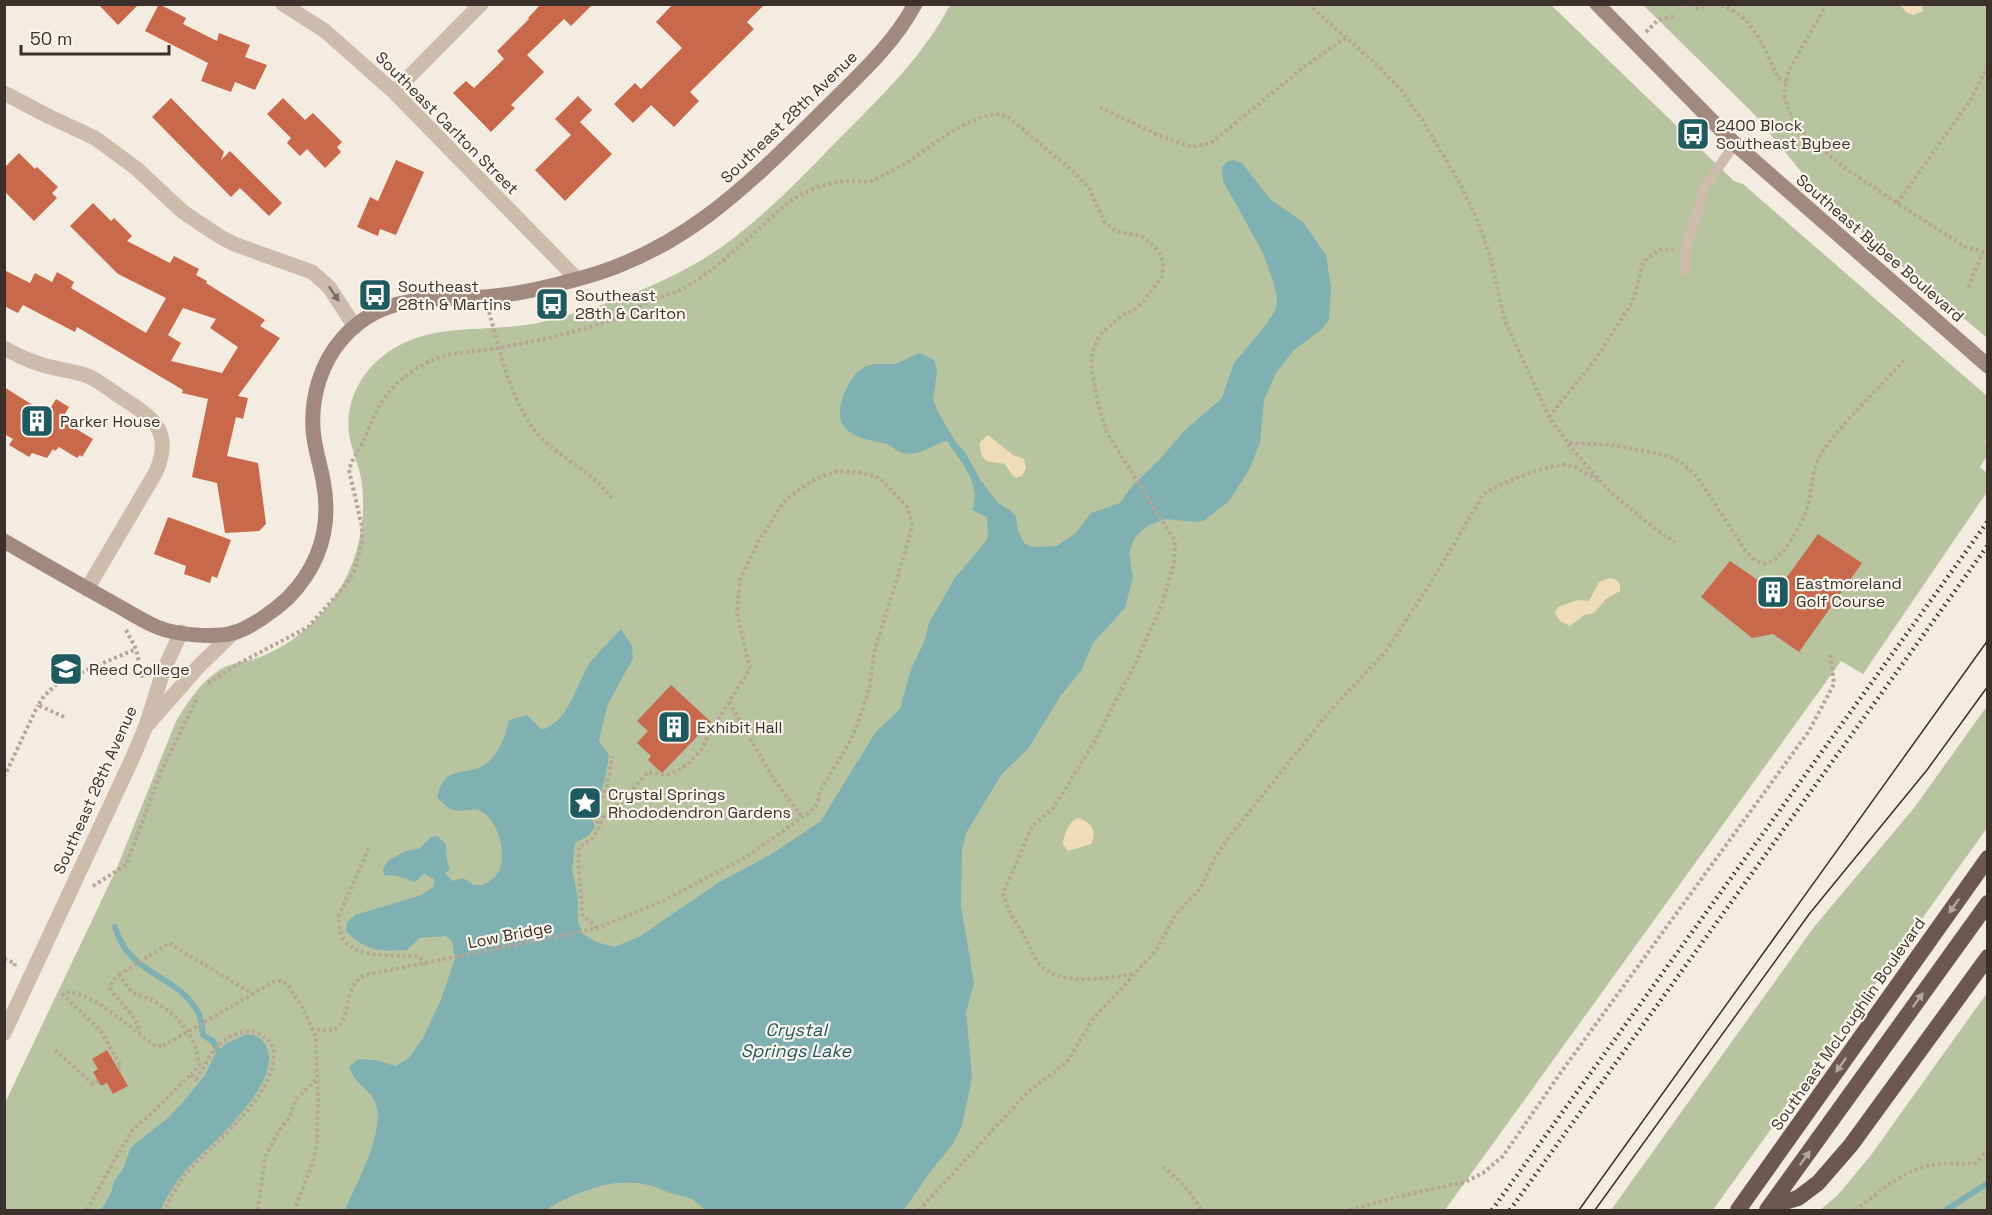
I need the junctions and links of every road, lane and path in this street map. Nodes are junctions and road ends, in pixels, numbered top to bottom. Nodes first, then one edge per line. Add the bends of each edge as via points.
1 (283, 4) edge
2 (481, 4) edge
3 (915, 4) edge
4 (1308, 4) edge
5 (1597, 4) edge
6 (1710, 4) edge
7 (1715, 4) edge
8 (1827, 4) edge
9 (1685, 7) edge
10 (1677, 15) dead end
11 (1345, 38) junction
12 (1635, 43) junction
13 (1988, 66) edge
14 (1786, 81) junction
15 (394, 92) junction
16 (4, 93) edge
17 (1100, 106) dead end
18 (1735, 144) junction
19 (1897, 203) junction
20 (1686, 248) junction
21 (1985, 252) edge
22 (1685, 272) dead end
23 (577, 279) junction
24 (1968, 287) dead end
25 (485, 297) junction
26 (355, 327) junction
27 (499, 347) junction
28 (4, 348) edge
29 (1906, 358) dead end
30 (1988, 366) edge
31 (1549, 417) junction
32 (1568, 443) junction
33 (1600, 482) junction
34 (612, 498) dead end
35 (4, 541) edge
36 (1675, 542) dead end
37 (87, 588) junction
38 (124, 627) dead end
39 (181, 632) junction
40 (234, 632) junction
41 (136, 649) junction
42 (1830, 652) dead end
43 (207, 684) dead end
44 (143, 686) dead end
45 (201, 692) dead end
46 (729, 702) junction
47 (38, 705) junction
48 (64, 717) dead end
49 (146, 726) junction
50 (612, 756) dead end
51 (4, 777) edge
52 (802, 817) junction
53 (599, 827) junction
54 (369, 848) dead end
55 (1988, 858) edge
56 (93, 886) dead end
57 (1988, 903) edge
58 (598, 928) junction
59 (1988, 957) edge
60 (4, 959) edge
61 (427, 964) junction
62 (13, 974) dead end
63 (1134, 974) junction
64 (119, 975) junction
65 (253, 994) junction
66 (311, 1028) junction
67 (4, 1034) edge
68 (140, 1035) junction
69 (55, 1050) dead end
70 (118, 1069) dead end
71 (191, 1074) junction
72 (317, 1080) junction
73 (98, 1081) dead end
74 (1988, 1149) edge
75 (1163, 1167) dead end
76 (1769, 1208) edge
77 (87, 1210) edge
78 (165, 1210) edge
79 (258, 1210) edge
80 (294, 1210) edge
81 (919, 1210) edge
82 (1201, 1210) edge
83 (1350, 1210) edge
84 (1737, 1210) edge
85 (1855, 1210) edge

1 - 15 street, Southeast Carlton Street via 325,31
2 - 15 street
3 - 23 main road, Southeast 28th Avenue via 908,18 857,76 725,204 654,250
4 - 11 path
5 - 12 main road, Southeast Bybee Boulevard
6 - 9 path
7 - 14 path via 1737,13 1748,23 1778,78
8 - 14 path
10 - 12 path via 1658,20
11 - 17 path via 1211,143 1192,147
11 - 31 path via 1401,90 1424,121 1460,184 1490,256 1505,321
12 - 18 main road, Southeast Bybee Boulevard
13 - 19 path via 1970,101
14 - 19 path via 1787,107 1797,126 1845,168
15 - 23 street, Southeast Carlton Street
16 -> 26 street via 105,144 183,212 219,236 318,277
18 - 20 lane via 1705,186
18 - 30 main road, Southeast Bybee Boulevard
19 - 21 path via 1965,247
20 - 22 lane
20 - 31 path via 1659,250 1643,262 1633,301 1595,360
21 - 24 path
23 - 25 main road, Southeast 28th Avenue
25 - 26 main road, Southeast 28th Avenue via 411,300 375,312
25 - 27 path
26 - 40 main road, Southeast 28th Avenue via 333,352 315,396 312,429 327,513 319,553 309,572 279,606
27 - 34 path via 520,406 533,428
27 - 43 path via 437,357 394,385 382,399 349,470 362,527 354,572 308,627
27 - 63 path via 606,322 681,289 732,253 795,198 848,180 869,182 960,127 997,113 1019,124 1075,173 1089,188 1105,223 1154,245 1161,255 1162,276 1143,302 1099,336 1091,364 1107,433 1175,541 1174,562 1163,602 1096,739 1052,809 1032,827 1003,892 1036,959 1054,975 1096,980
28 - 37 street via 47,367 90,377 143,411 161,434 163,456 156,472
29 - 32 path via 1821,453 1798,531 1771,563 1754,559 1745,549 1698,478 1681,462 1614,445
31 - 32 path
32 - 33 path
33 - 36 path
33 - 63 path via 1568,465 1551,466 1517,477 1484,495 1386,651 1330,711 1226,841 1200,888 1176,914 1155,952
35 - 37 main road
37 - 39 main road via 158,628
38 - 41 path
39 - 40 main road, Southeast 28th Avenue
39 - 49 street, Southeast 28th Avenue
40 - 49 street
41 - 44 path
41 - 47 path via 68,676 51,688
42 - 83 path via 1834,684 1809,730 1503,1156 1466,1182
45 - 56 path via 161,772 126,865
46 - 52 path via 773,778
46 - 52 path, Low Bridge via 750,669 737,613 740,579 786,499 814,479 837,471 880,478 908,508 912,525 909,539 874,653 870,686 851,740 820,791 817,804
46 - 53 path, Low Bridge via 703,748 690,762 667,775 648,772
47 - 48 path
47 - 51 path
49 - 67 street, Southeast 28th Avenue
50 - 53 path via 602,801 593,808
52 - 58 path, Low Bridge via 738,861 665,900
53 - 58 path via 592,839 579,847 577,867 582,914
54 - 61 path via 339,915 341,937 353,949 369,954 419,957
55 -> 84 highway, Southeast McLoughlin Boulevard
76 -> 57 highway
58 - 61 path, Low Bridge
59 - 76 highway via 1851,1145 1818,1183 1798,1198
60 - 62 path via 15,963
61 - 66 path, Low Bridge via 359,978 350,990 345,1017 337,1028
63 - 81 path via 1093,1019 1067,1062 1027,1093
64 - 65 path via 169,943
64 - 68 path via 110,988 139,1022
64 - 71 path via 133,993 163,1006 185,1027 199,1059 199,1066
65 - 66 path via 273,982 287,984
65 - 68 path, bridge via 163,1046 155,1046
66 - 72 path via 316,1038
68 - 70 path via 93,1001 70,992 63,994 101,1031 121,1067
69 - 73 path via 93,1084
71 - 77 path via 133,1130
71 - 78 path via 196,1079 223,1041 247,1031 260,1034 273,1046 267,1080 246,1112 184,1176
72 - 79 path via 296,1099 265,1157
72 - 80 path via 317,1145
74 - 85 path via 1976,1163 1939,1163 1909,1172
75 - 82 path

